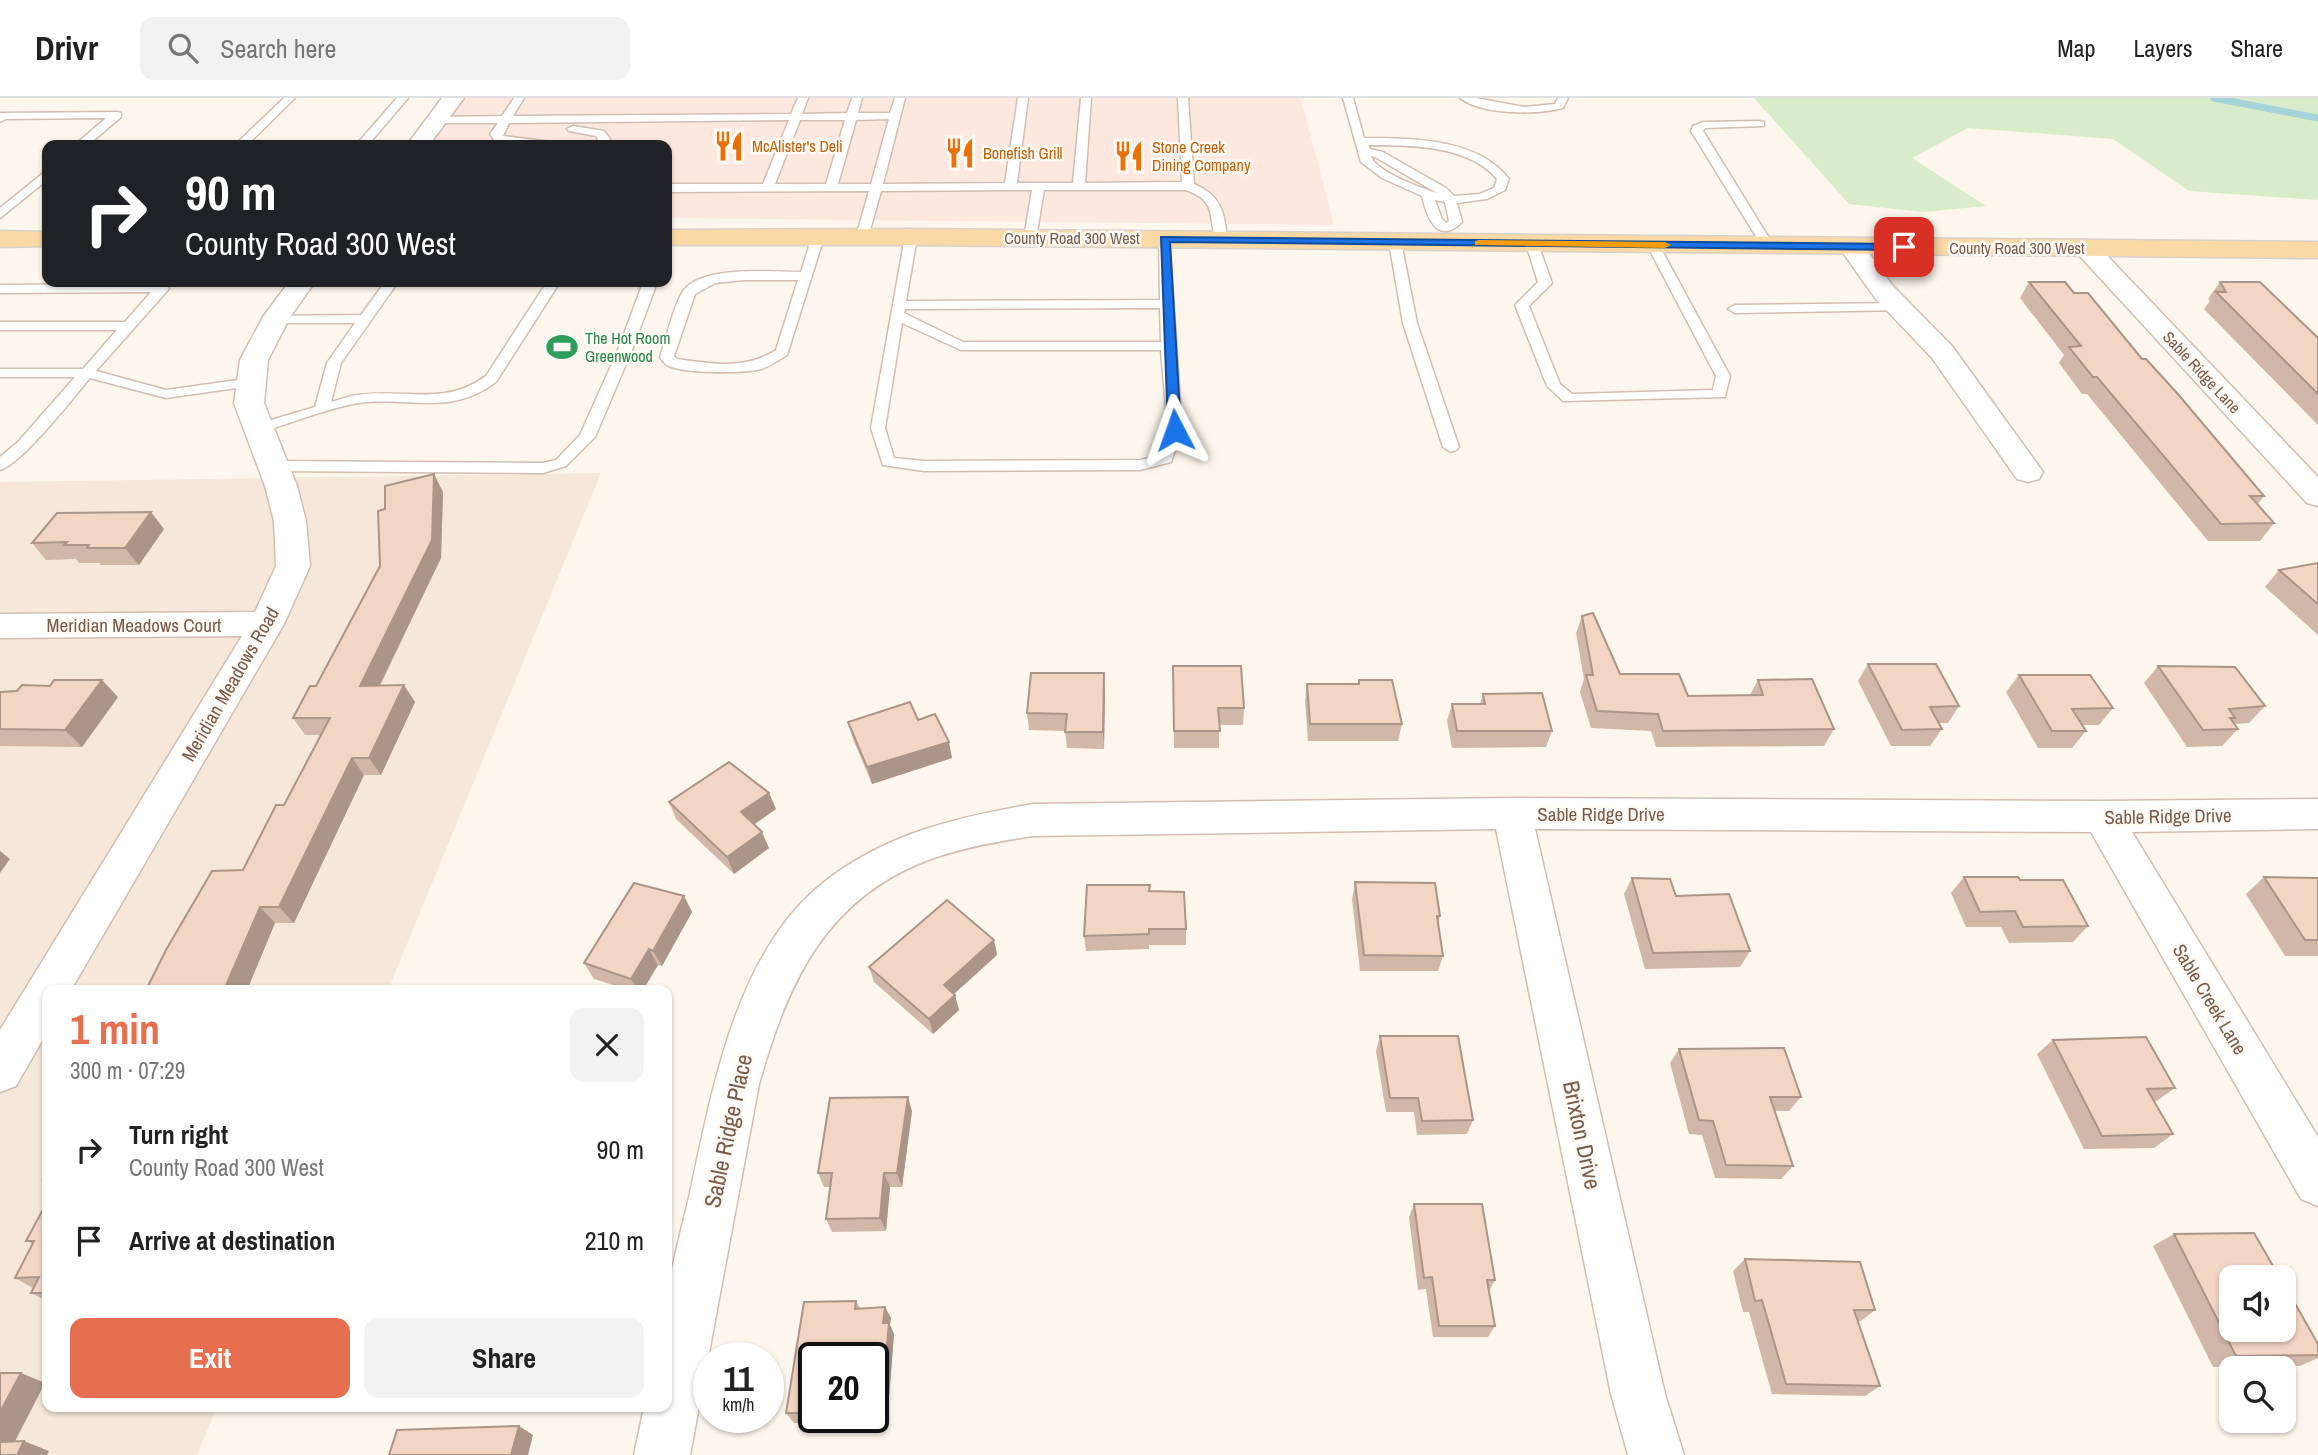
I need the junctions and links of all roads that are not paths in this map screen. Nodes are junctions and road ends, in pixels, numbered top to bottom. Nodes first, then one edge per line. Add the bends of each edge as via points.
1 (290, 98) edge
2 (403, 98) edge
3 (453, 98) edge
4 (519, 98) edge
5 (803, 98) edge
6 (857, 98) edge
7 (900, 98) edge
8 (1023, 98) edge
9 (1086, 98) edge
10 (1184, 98) edge
11 (1348, 98) edge
12 (1465, 98) edge
13 (1563, 98) edge
14 (895, 116) junction
15 (795, 117) junction
16 (851, 117) junction
17 (0, 119) edge
18 (437, 120) junction
19 (1760, 124) dead end
20 (501, 125) junction
21 (87, 140) edge
22 (246, 140) edge
23 (366, 140) edge
24 (422, 140) edge
25 (508, 140) edge
26 (604, 140) edge
27 (1362, 146) junction
28 (42, 178) edge
29 (876, 186) junction
30 (1010, 186) junction
31 (1039, 186) junction
32 (1079, 186) junction
33 (1188, 186) junction
34 (768, 187) junction
35 (831, 187) junction
36 (672, 188) edge
37 (1428, 197) junction
38 (1450, 199) junction
39 (0, 214) edge
40 (1448, 236) junction
41 (818, 237) junction
42 (862, 237) junction
43 (911, 237) junction
44 (672, 238) edge
45 (1030, 238) junction
46 (0, 239) edge
47 (42, 239) edge
48 (1165, 239) junction
49 (1221, 240) junction
50 (1395, 242) junction
51 (1532, 244) junction
52 (1653, 245) junction
53 (1768, 246) junction
54 (1852, 247) junction
55 (2086, 248) junction
56 (2318, 250) edge
57 (805, 276) junction
58 (298, 287) edge
59 (387, 287) edge
60 (550, 287) edge
61 (648, 287) edge
62 (0, 289) edge
63 (1167, 304) junction
64 (1900, 307) junction
65 (1735, 309) dead end
66 (898, 310) junction
67 (275, 319) junction
68 (364, 320) junction
69 (0, 326) edge
70 (130, 326) junction
71 (1168, 345) junction
72 (0, 373) edge
73 (87, 373) junction
74 (252, 382) junction
75 (322, 407) junction
76 (259, 428) junction
77 (1451, 447) dead end
78 (0, 465) edge
79 (273, 466) junction
80 (2028, 472) dead end
81 (2318, 496) edge
82 (267, 624) junction
83 (0, 626) edge
84 (1513, 813) junction
85 (2318, 814) edge
86 (2102, 817) junction
87 (890, 858) joint
88 (52, 985) edge
89 (42, 998) edge
90 (12, 1030) edge
91 (0, 1071) edge
92 (2318, 1182) edge
93 (672, 1405) edge
94 (671, 1412) edge
95 (662, 1455) edge
96 (1656, 1455) edge

1 - 22 lane
2 - 23 lane
3 - 18 street
4 - 20 lane
5 - 15 lane
6 - 16 lane
7 - 14 lane
8 - 30 lane
9 - 32 lane
10 - 33 lane
11 - 27 lane
12 - 13 lane via 1543,109 1559,106
14 - 16 lane
14 - 29 lane
15 - 16 lane
15 - 20 lane
15 - 34 lane
16 - 35 lane
17 - 21 lane via 117,115
18 - 20 lane
18 - 24 street
19 - 53 lane via 1703,125 1697,131
20 - 25 lane via 496,134
20 - 26 lane via 580,129 600,133
27 - 37 lane via 1371,167
27 - 38 lane
27 - 38 lane via 1415,144 1466,155 1494,166 1503,179 1493,193
28 - 39 lane
29 - 30 lane
29 - 35 lane
29 - 42 lane
30 - 31 lane
31 - 32 lane
31 - 45 lane
32 - 33 lane
33 - 49 lane via 1205,191 1213,200 1220,213
34 - 35 lane
34 - 36 lane
37 - 38 lane
37 - 40 lane via 1436,221
38 - 40 lane via 1456,222
40 - 50 main road, County Road 300 West
40 - 51 main road, County Road 300 West
41 - 42 main road, County Road 300 West
41 - 44 main road, County Road 300 West
41 - 57 lane
42 - 43 main road, County Road 300 West
43 - 45 main road, County Road 300 West
43 - 66 lane
45 - 48 main road, County Road 300 West
46 - 47 main road
48 - 49 main road, County Road 300 West
48 - 63 lane
49 - 50 main road, County Road 300 West
50 - 77 lane via 1410,323
51 - 52 main road, County Road 300 West
51 - 52 lane via 1545,283 1522,305 1554,386 1568,398 1720,394 1723,376
52 - 53 main road, County Road 300 West
53 - 54 main road, County Road 300 West
54 - 55 main road, County Road 300 West
54 - 64 street
55 - 56 main road, County Road 300 West
55 - 81 street, Sable Ridge Lane
57 - 57 lane via 782,352 765,363 713,368 673,363 667,357 695,286 723,278
58 - 67 street, Meridian Meadows Road
59 - 68 lane
60 - 75 lane via 491,379 476,390 456,398 358,399
61 - 79 lane via 587,437 561,463 543,468
62 - 70 lane via 162,288
63 - 66 lane
63 - 71 lane
64 - 65 lane
64 - 80 street via 1942,352
66 - 71 lane via 961,346
66 - 71 lane via 878,428 888,461 923,466 1140,465 1166,459 1175,430
67 - 68 lane
67 - 74 street, Meridian Meadows Road via 254,360
68 - 75 lane via 334,363
69 - 70 lane
70 - 73 lane
72 - 73 lane
73 - 74 lane via 166,394
73 - 78 lane
74 - 76 street, Meridian Meadows Road via 249,403
75 - 76 lane
76 - 79 street, Meridian Meadows Road
79 - 82 street, Meridian Meadows Road via 290,521 293,566
82 - 83 street, Meridian Meadows Court
82 - 88 street, Meridian Meadows Road
84 - 86 street, Sable Ridge Drive
84 - 87 street, Sable Ridge Drive via 1033,820 970,829
84 - 96 street, Brixton Drive via 1638,1394
85 - 86 street, Sable Ridge Drive
86 - 92 street, Sable Creek Lane
87 - 93 street, Sable Ridge Place via 847,886 794,940 752,1027 736,1084
89 - 90 street, Meridian Meadows Road
90 - 91 street, Meridian Meadows Road
94 - 95 street, Sable Ridge Place

